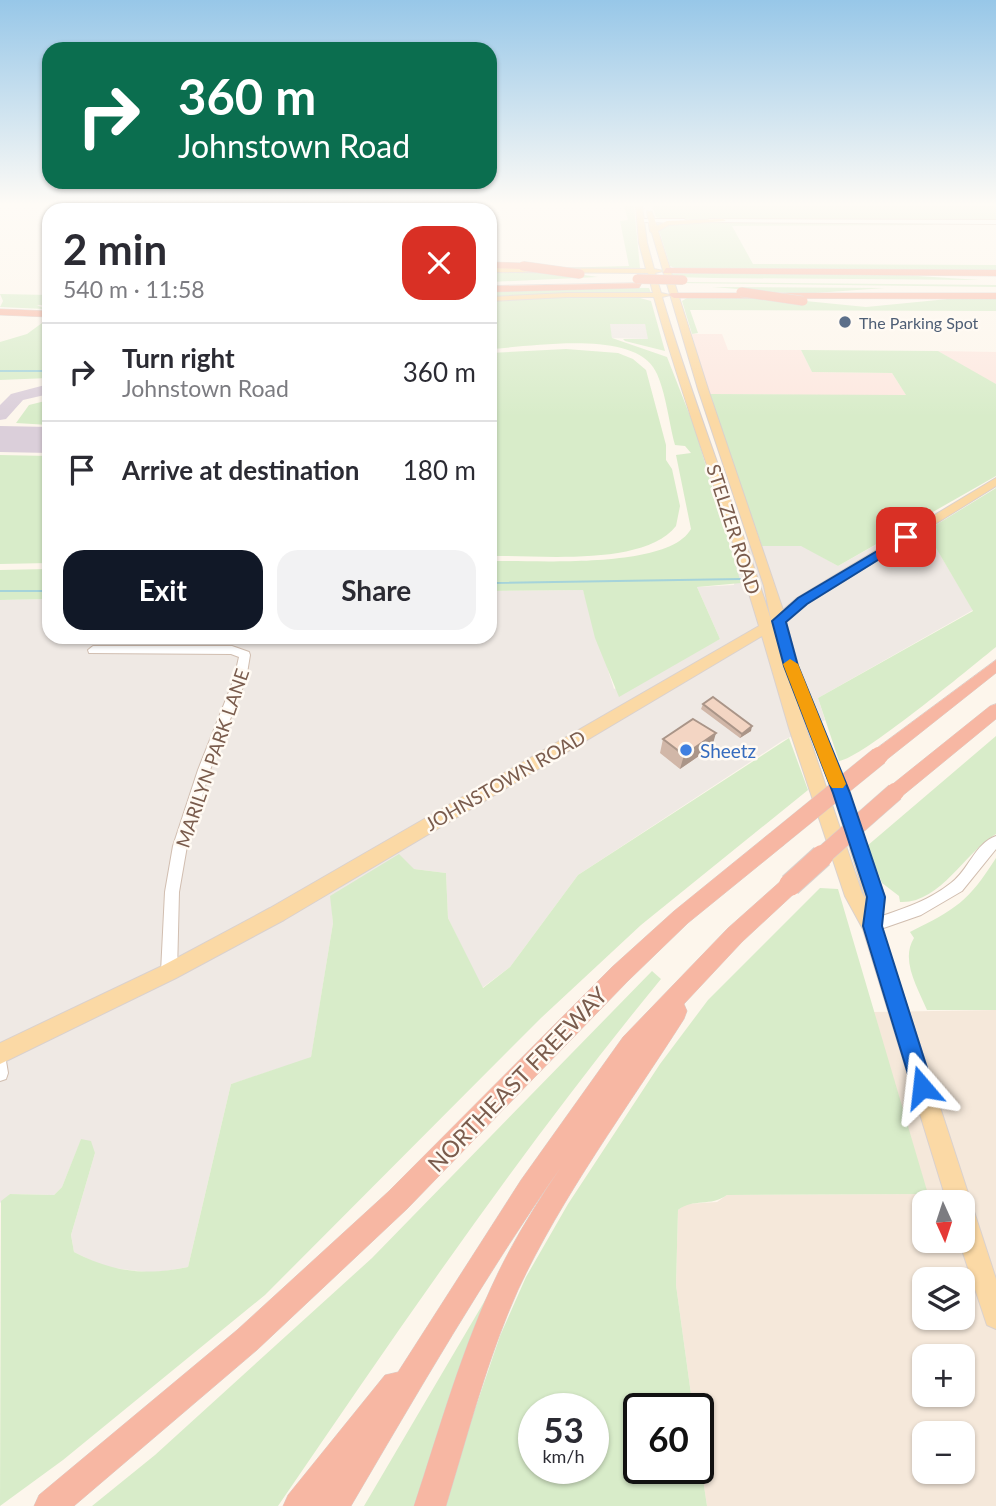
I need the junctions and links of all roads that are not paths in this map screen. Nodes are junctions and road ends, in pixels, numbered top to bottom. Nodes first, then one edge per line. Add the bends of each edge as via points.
1 (597, 276) edge
2 (653, 276) edge
3 (668, 276) edge
4 (909, 276) edge
5 (638, 282) junction
6 (497, 284) edge
7 (684, 284) junction
8 (931, 287) junction
9 (995, 288) edge
10 (497, 289) edge
11 (658, 295) junction
12 (674, 295) junction
13 (800, 298) junction
14 (497, 299) edge
15 (0, 312) edge
16 (42, 314) edge
17 (0, 320) edge
18 (42, 320) edge
19 (996, 481) edge
20 (772, 624) junction
21 (93, 650) dead end
22 (996, 664) edge
23 (996, 709) edge
24 (996, 842) edge
25 (872, 926) junction
26 (712, 959) junction
27 (169, 972) junction
28 (0, 1054) edge
29 (0, 1067) edge
30 (0, 1073) edge
31 (955, 1190) edge
32 (975, 1252) edge
33 (996, 1316) edge
34 (438, 1332) junction
35 (50, 1506) edge
36 (299, 1506) edge
37 (333, 1506) edge
38 (430, 1506) edge

1 - 5 highway, bridge
2 - 11 main road, STELZER ROAD
3 - 12 main road, STELZER ROAD
4 - 9 highway
5 - 6 highway
5 - 7 highway, bridge
5 - 7 highway
5 - 10 highway
7 - 8 highway
7 - 9 highway via 908,282
7 - 13 highway, bridge
8 - 9 highway
8 - 13 highway
9 - 13 highway via 876,304
11 - 12 main road
11 - 14 main road
11 - 20 main road, STELZER ROAD via 678,367
12 - 13 highway
12 - 20 main road, STELZER ROAD
15 - 16 highway
17 - 18 highway
19 - 20 main road, JOHNSTOWN ROAD
20 - 25 main road, STELZER ROAD via 854,896
20 - 27 main road, JOHNSTOWN ROAD via 277,914
21 - 27 street, MARILYN PARK LANE via 232,650 245,655 180,846 172,892
22 - 35 highway, NORTHEAST FREEWAY, bridge via 681,917 398,1200 247,1340
23 - 26 highway, bridge via 895,792
24 - 25 street via 987,847 958,886 901,918
25 - 31 main road, STELZER ROAD
26 - 34 highway via 631,1045
26 - 38 highway via 535,1228 476,1361
27 - 28 main road, JOHNSTOWN ROAD
29 - 30 street
32 - 33 main road
34 - 36 highway
34 - 37 highway

